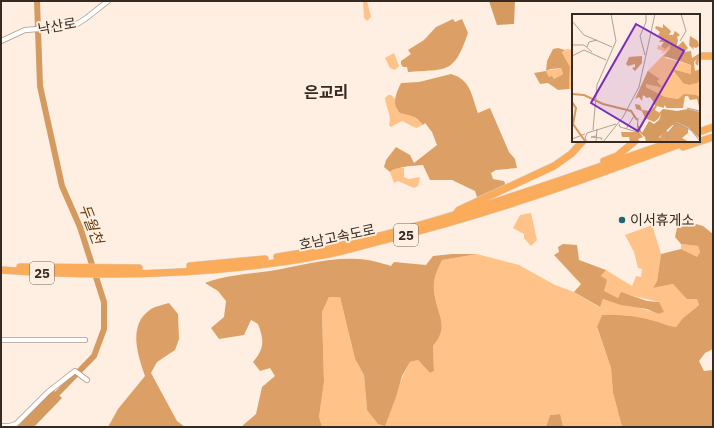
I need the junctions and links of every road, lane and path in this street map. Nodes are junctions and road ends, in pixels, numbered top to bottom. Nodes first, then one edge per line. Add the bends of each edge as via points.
1 (108, 1) edge
2 (1, 40) edge
3 (700, 56) edge
4 (713, 56) edge
5 (713, 126) edge
6 (700, 132) edge
7 (713, 132) edge
8 (700, 137) edge
9 (713, 137) edge
10 (700, 141) edge
11 (582, 142) edge
12 (634, 142) edge
13 (671, 142) edge
14 (685, 142) edge
15 (698, 142) edge
16 (637, 160) junction
17 (572, 176) junction
18 (454, 216) junction
19 (1, 266) edge
20 (1, 270) edge
21 (81, 271) junction
22 (111, 271) junction
23 (1, 340) edge
24 (86, 340) dead end
25 (85, 378) dead end
26 (1, 426) edge

1 - 2 street, 낙산로 via 77,24 25,30
3 - 4 highway
5 - 6 highway
7 - 8 highway
9 - 10 highway
11 - 18 highway via 554,166 459,210
12 - 17 highway via 617,156 585,168
13 - 17 highway, 호남고속도로 / 25
14 - 16 highway, 호남고속도로 / 25
15 - 16 highway
16 - 22 highway, 호남고속도로 / 25 via 474,216 331,253 236,267
17 - 18 highway, 호남고속도로 / 25
18 - 22 highway, 호남고속도로 / 25 via 375,237 275,258
19 - 21 highway, 호남고속도로 / 25
20 - 21 highway, 호남고속도로 / 25
21 - 22 highway, 호남고속도로 / 25
23 - 24 street
25 - 26 street via 76,371 48,392 16,424

